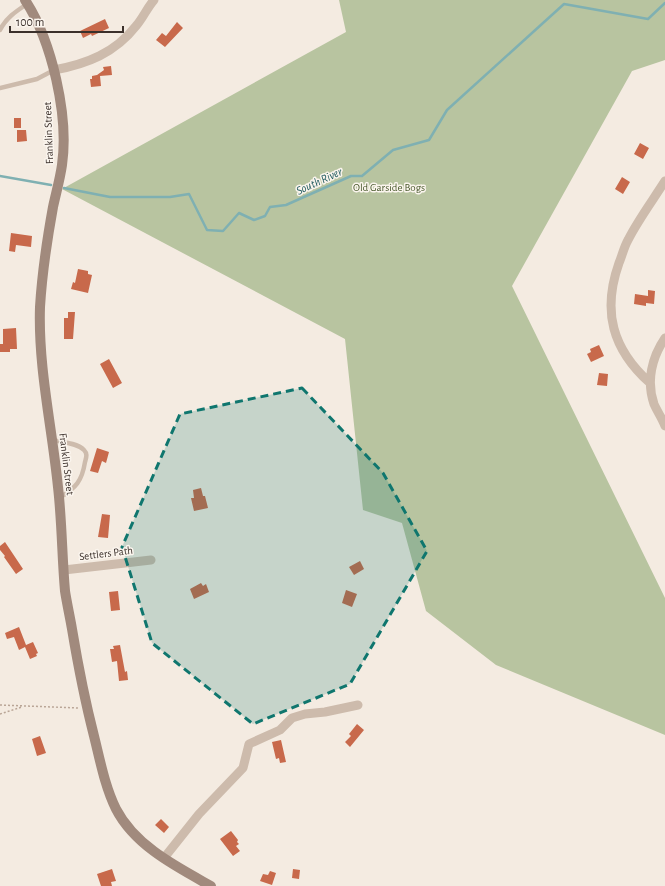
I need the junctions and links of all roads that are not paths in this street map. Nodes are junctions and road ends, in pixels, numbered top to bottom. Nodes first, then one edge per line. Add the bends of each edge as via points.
1 (154, 0) edge
2 (26, 2) edge
3 (0, 30) edge
4 (54, 70) junction
5 (0, 88) edge
6 (665, 181) edge
7 (665, 338) edge
8 (650, 383) junction
9 (665, 426) edge
10 (52, 440) junction
11 (59, 498) junction
12 (151, 560) dead end
13 (64, 570) junction
14 (358, 705) dead end
15 (164, 858) junction
16 (211, 886) edge

1 - 4 street via 137,25 111,50 83,63
2 - 3 lane via 10,15
2 - 4 street, Franklin Street via 44,37
4 - 5 lane via 37,79
4 - 10 street, Franklin Street via 61,109 62,156 50,228 40,318 43,372
6 - 8 street via 627,241 614,277 611,300 614,332 620,345 626,357
7 - 8 street via 653,363
8 - 9 street via 655,405
10 - 11 street, Franklin Street
10 - 11 lane via 71,444 87,454 84,472 77,484 70,492
11 - 13 street, Franklin Street
12 - 13 street, Settlers Path
13 - 15 street, Franklin Street via 86,703 105,780 116,810 126,825 140,840
14 - 15 street via 292,718 280,730 249,744 243,768 199,814
15 - 16 street, Franklin Street

